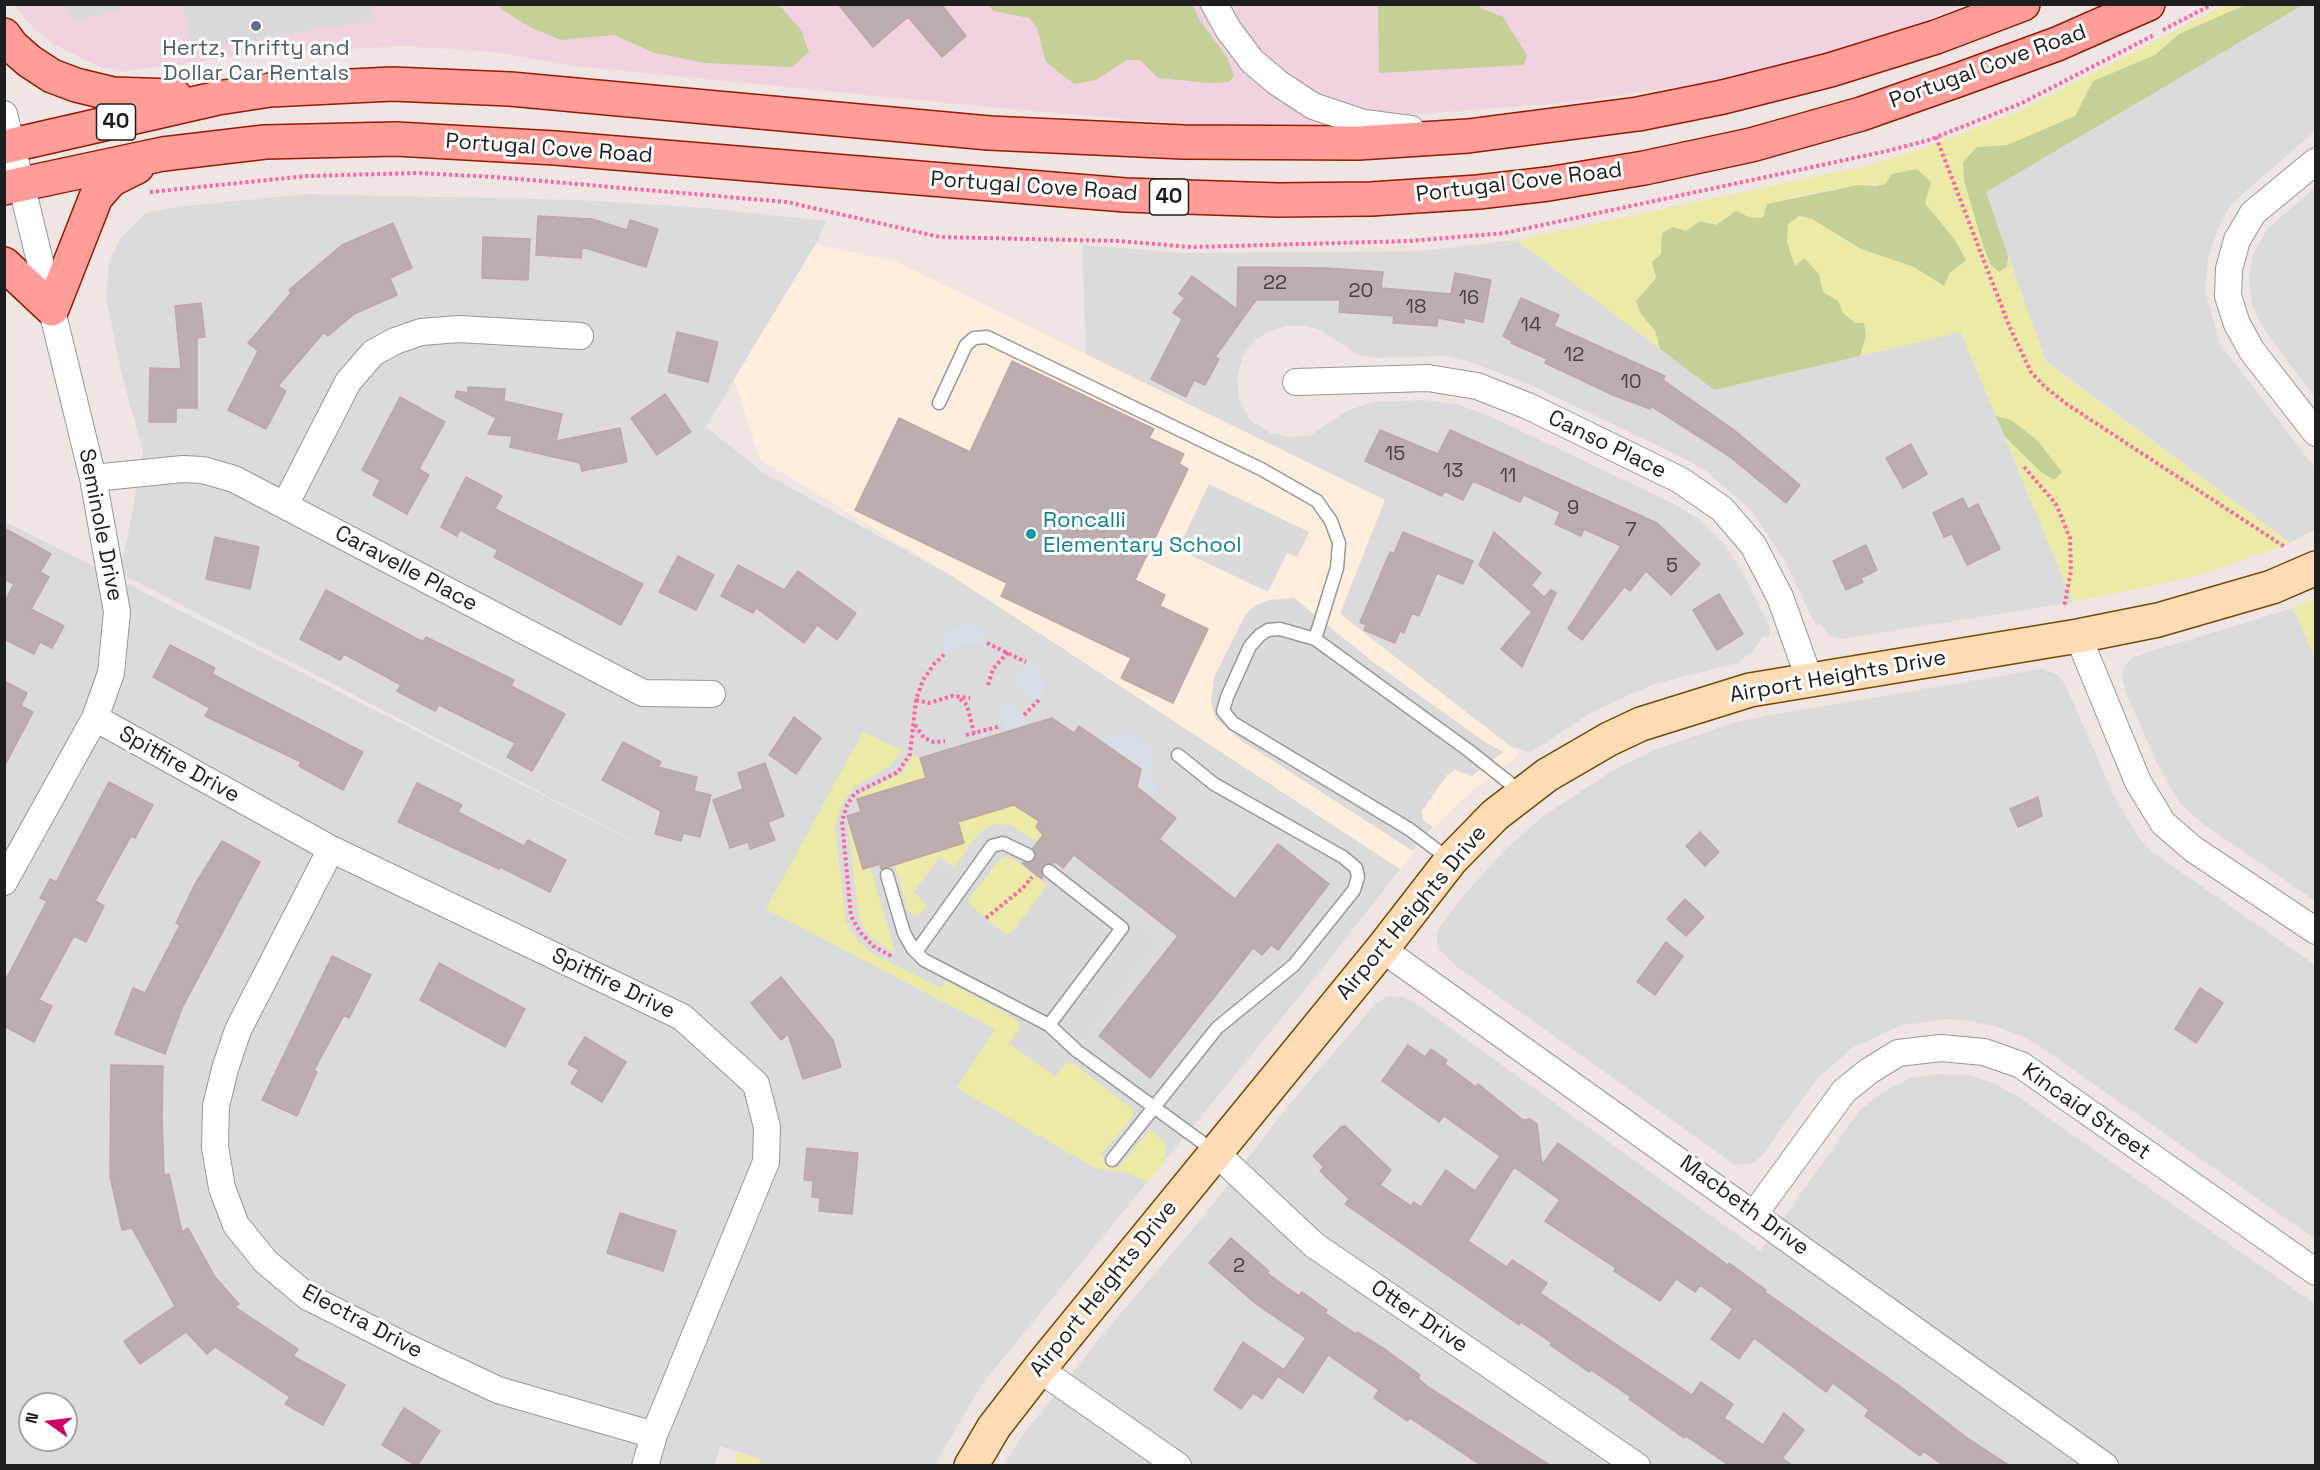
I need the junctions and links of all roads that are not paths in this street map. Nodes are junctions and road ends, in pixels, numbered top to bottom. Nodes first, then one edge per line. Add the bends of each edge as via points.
1 (1214, 4) edge
2 (2023, 4) edge
3 (2148, 4) edge
4 (4, 35) edge
5 (218, 98) junction
6 (4, 114) edge
7 (1468, 136) junction
8 (9, 146) edge
9 (163, 154) junction
10 (2316, 161) edge
11 (13, 187) edge
12 (4, 264) edge
13 (52, 309) junction
14 (580, 336) dead end
15 (1296, 382) dead end
16 (939, 403) dead end
17 (2316, 434) edge
18 (93, 478) junction
19 (285, 505) junction
20 (2316, 568) edge
21 (2079, 636) junction
22 (1316, 639) junction
23 (1809, 678) junction
24 (712, 694) dead end
25 (95, 718) junction
26 (1178, 755) dead end
27 (1522, 793) junction
28 (331, 849) junction
29 (1028, 855) dead end
30 (1451, 860) junction
31 (1049, 871) dead end
32 (887, 875) dead end
33 (4, 882) edge
34 (2316, 931) edge
35 (1382, 949) junction
36 (916, 952) junction
37 (1049, 1025) junction
38 (1154, 1107) junction
39 (1215, 1152) junction
40 (1112, 1160) dead end
41 (1755, 1213) junction
42 (2316, 1272) edge
43 (1039, 1368) junction
44 (654, 1435) junction
45 (645, 1466) edge
46 (971, 1466) edge
47 (1178, 1466) edge
48 (1637, 1466) edge
49 (2105, 1466) edge

1 - 7 street via 1252,61 1313,106 1364,123
2 - 7 main road, Portugal Cove Road / 40 via 1936,37 1830,70 1723,97 1638,114
3 - 9 main road, Portugal Cove Road / 40 via 2057,44 1958,80 1861,114 1751,145 1548,184 1468,192 1278,200 1125,195 555,148 396,139 265,142
4 - 5 main road via 29,61 76,86 113,94
5 - 7 main road, Portugal Cove Road / 40 via 270,90 452,85 989,133 1195,142 1358,143
5 - 8 main road, Portugal Cove Road / 40
6 - 8 street, Seminole Drive
8 - 11 street, Seminole Drive
9 - 11 main road, Portugal Cove Road / 40
9 - 13 main road via 111,180 96,197
10 - 17 street via 2253,213 2237,240 2229,269 2228,296 2252,351
11 - 13 street, Seminole Drive
12 - 13 main road
13 - 18 street, Seminole Drive
14 - 19 street via 459,328 421,332 373,353 348,382
15 - 23 street, Canso Place via 1428,378 1477,386 1528,406 1680,480 1722,509 1753,545 1780,597
16 - 22 lane via 966,345 974,338 987,337 1261,469 1317,501 1331,520 1339,543 1337,568
18 - 19 street, Caravelle Place via 153,470 203,470 234,479
18 - 25 street, Seminole Drive via 117,612 111,673
19 - 24 street, Caravelle Place via 643,693
20 - 21 street, Airport Heights Drive via 2225,602
21 - 23 street, Airport Heights Drive
21 - 34 street via 2138,782 2163,823 2193,849
22 - 27 lane
22 - 30 lane via 1280,629 1260,635 1250,646 1223,711 1250,735 1409,829
23 - 27 street, Airport Heights Drive via 1730,695 1641,724 1572,760
25 - 28 street, Spitfire Drive
25 - 33 street, Seminole Drive
26 - 38 lane via 1214,784 1343,857 1356,868 1358,877 1354,890 1294,965 1217,1028
27 - 30 street, Airport Heights Drive
28 - 44 street, Spitfire Drive via 682,1017 756,1084 767,1127 766,1162
28 - 44 street, Electra Drive via 238,1030 221,1083 215,1148 222,1188 236,1225 266,1262 308,1297 401,1344 498,1390
29 - 36 lane via 1003,843 992,846
30 - 35 street, Airport Heights Drive
31 - 37 lane via 1122,928
32 - 36 lane via 904,933
35 - 39 street, Airport Heights Drive
35 - 41 street, Macbeth Drive
36 - 37 lane via 938,968
37 - 38 lane via 1077,1051
38 - 39 lane
38 - 40 lane
39 - 43 street, Airport Heights Drive
39 - 48 street, Otter Drive via 1314,1245
41 - 42 street, Kincaid Street via 1844,1091 1869,1071 1898,1053 1941,1048 1984,1052 2021,1065
41 - 49 street, Macbeth Drive
43 - 46 street, Airport Heights Drive via 994,1427
43 - 47 street
44 - 45 street, Spitfire Drive

